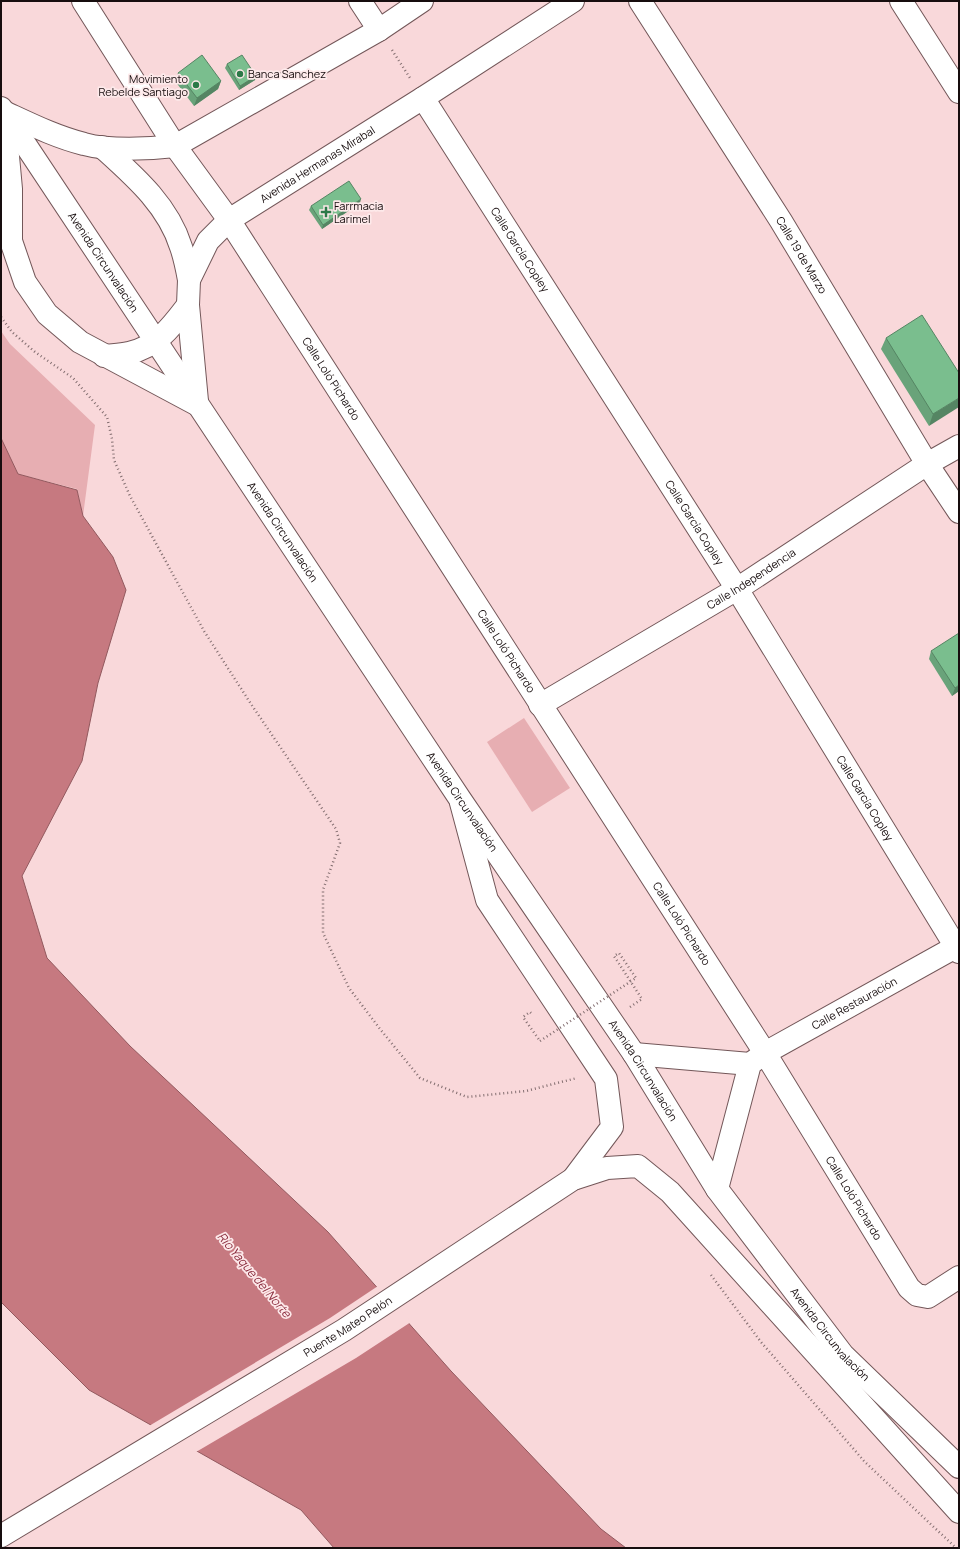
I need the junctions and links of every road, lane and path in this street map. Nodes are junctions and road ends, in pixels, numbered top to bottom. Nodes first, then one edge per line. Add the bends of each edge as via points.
1 (83, 1) edge
2 (360, 1) edge
3 (422, 1) edge
4 (573, 1) edge
5 (640, 1) edge
6 (901, 1) edge
7 (379, 30) junction
8 (959, 92) edge
9 (423, 98) junction
10 (2, 110) edge
11 (93, 146) junction
12 (175, 146) junction
13 (36, 160) junction
14 (11, 189) junction
15 (229, 220) junction
16 (189, 280) junction
17 (188, 305) junction
18 (1, 317) edge
19 (155, 342) junction
20 (104, 356) junction
21 (197, 405) junction
22 (959, 446) edge
23 (927, 464) junction
24 (959, 512) edge
25 (737, 588) junction
26 (540, 705) junction
27 (460, 799) junction
28 (958, 948) edge
29 (642, 999) dead end
30 (534, 1018) dead end
31 (546, 1036) dead end
32 (550, 1042) dead end
33 (634, 1054) junction
34 (758, 1058) junction
35 (600, 1070) junction
36 (573, 1179) junction
37 (718, 1189) junction
38 (706, 1269) dead end
39 (959, 1277) edge
40 (959, 1467) edge
41 (959, 1512) edge
42 (1, 1536) edge
43 (956, 1548) edge

1 - 12 street, Calle Loló Pichardo
2 - 7 street
3 - 7 street
4 - 9 street, Avenida Hermanas Mirabal
5 - 23 street, Calle 19 de Marzo via 781,221
6 - 8 street
7 - 9 path
7 - 12 street
9 - 15 street, Avenida Hermanas Mirabal
9 - 25 street, Calle García Copley
10 - 11 street via 44,130
10 - 13 street, Avenida Circunvalación
10 - 14 street
11 - 12 street via 150,149
11 - 13 street via 54,150
11 - 16 street via 131,174 151,194 171,223 181,247
12 - 15 street, Calle Loló Pichardo
13 - 14 street
13 - 19 street, Avenida Circunvalación
14 - 20 street via 11,241 25,282 47,314 80,342
15 - 16 street, Avenida Hermanas Mirabal via 208,241
15 - 26 street, Calle Loló Pichardo
16 - 17 street, Avenida Hermanas Mirabal
17 - 19 street via 170,329
17 - 21 street, Avenida Hermanas Mirabal
18 - 35 path via 12,332 35,352 73,378 107,417 114,460 130,496 204,631 336,829 340,843 323,890 324,933 349,988 380,1029 420,1078 467,1097 526,1091
19 - 20 street via 141,350
19 - 21 street, Avenida Circunvalación
20 - 21 street
21 - 27 street, Avenida Circunvalación
22 - 23 street, Calle Independencia
23 - 24 street, Calle 19 de Marzo
23 - 25 street, Calle Independencia
25 - 26 street, Calle Independencia
25 - 28 street, Calle García Copley
26 - 34 street, Calle Loló Pichardo
27 - 33 street, Avenida Circunvalación
27 - 35 street via 487,900
28 - 34 street, Calle Restauración
29 - 30 path, bridge via 614,956 620,953 636,978 540,1040 523,1017 530,1012
31 - 32 path
33 - 34 street
33 - 37 street, Avenida Circunvalación
34 - 37 street
34 - 39 street, Calle Loló Pichardo via 909,1288 917,1295 928,1297
35 - 36 street via 606,1079 612,1127
36 - 41 street via 607,1168 638,1166 670,1192
36 - 42 street, Puente Mateo Pelón via 344,1330
37 - 40 street, Avenida Circunvalación via 843,1355
38 - 43 path via 761,1342 864,1461

